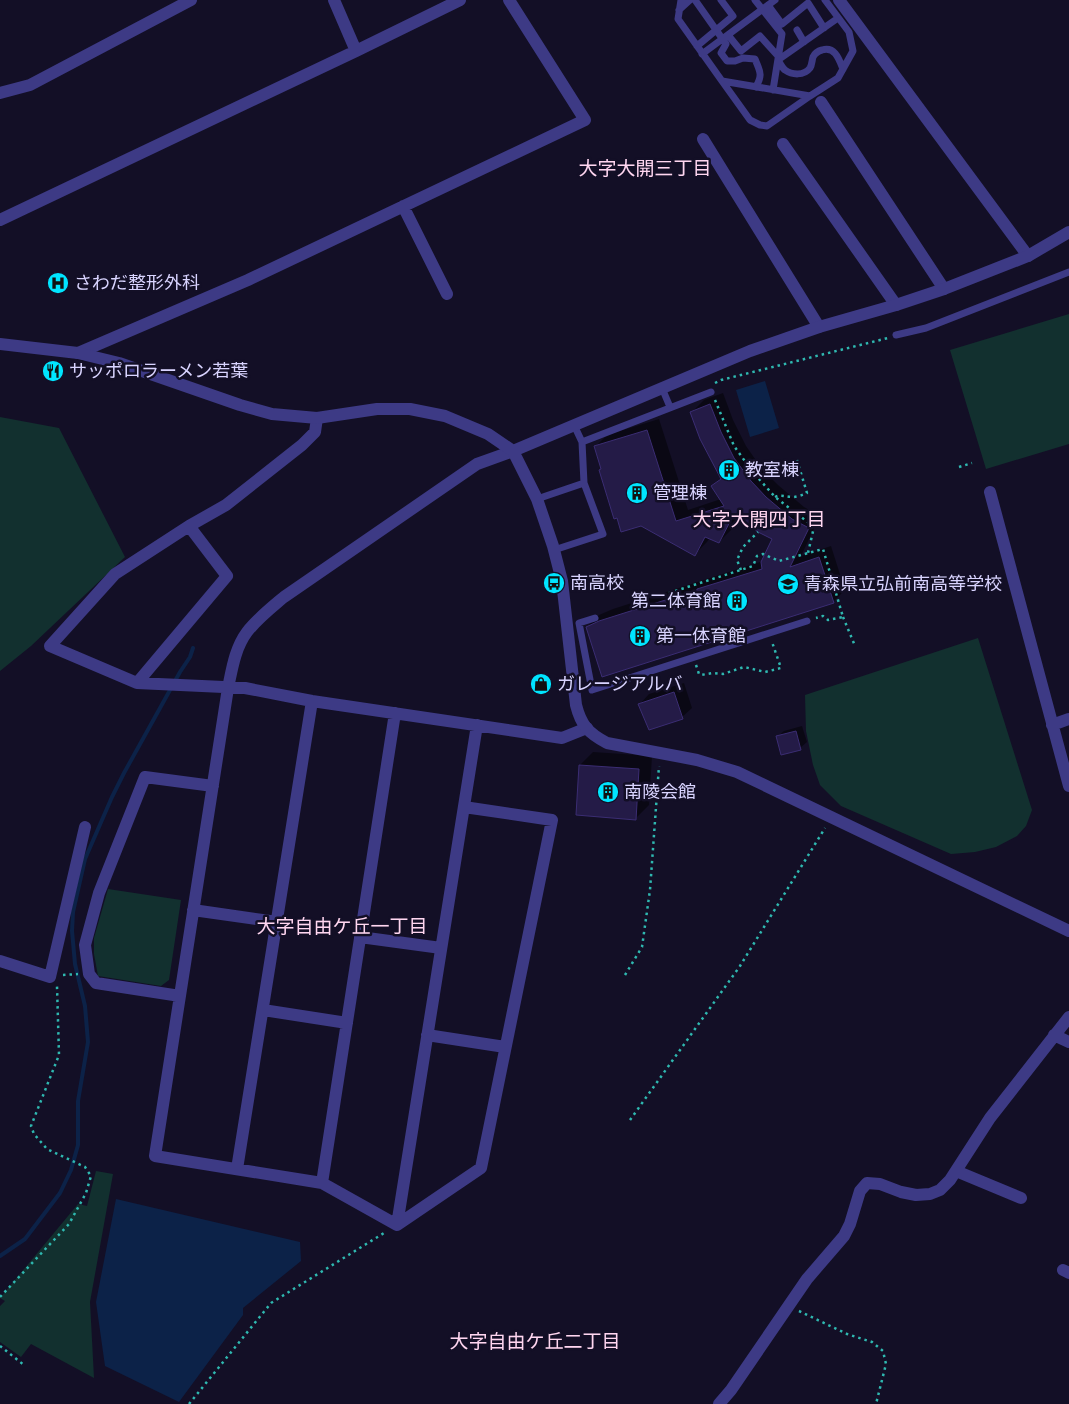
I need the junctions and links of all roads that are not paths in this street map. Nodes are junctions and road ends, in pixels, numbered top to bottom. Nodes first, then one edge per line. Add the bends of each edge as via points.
1 (191, 0) edge
2 (334, 0) edge
3 (460, 0) edge
4 (510, 0) edge
5 (681, 0) edge
6 (690, 0) edge
7 (695, 0) edge
8 (721, 0) edge
9 (755, 0) edge
10 (775, 0) edge
11 (824, 0) edge
12 (839, 0) edge
13 (765, 7) junction
14 (679, 10) junction
15 (838, 18) junction
16 (824, 28) junction
17 (716, 30) junction
18 (797, 30) dead end
19 (725, 37) junction
20 (804, 42) junction
21 (696, 46) junction
22 (356, 51) junction
23 (702, 54) junction
24 (778, 58) junction
25 (843, 69) junction
26 (722, 81) junction
27 (756, 87) junction
28 (773, 90) junction
29 (0, 93) edge
30 (815, 99) junction
31 (703, 139) dead end
32 (783, 144) dead end
33 (403, 206) junction
34 (0, 220) edge
35 (1069, 232) edge
36 (1028, 256) junction
37 (1069, 272) edge
38 (944, 290) junction
39 (448, 294) dead end
40 (896, 305) junction
41 (819, 328) junction
42 (896, 336) road end
43 (0, 344) edge
44 (78, 353) junction
45 (662, 388) junction
46 (712, 392) road end
47 (670, 408) junction
48 (318, 418) junction
49 (574, 426) junction
50 (582, 442) junction
51 (514, 451) junction
52 (584, 483) junction
53 (990, 492) dead end
54 (537, 499) junction
55 (189, 526) junction
56 (554, 550) junction
57 (595, 618) dead end
58 (807, 621) road end
59 (586, 656) junction
60 (570, 657) junction
61 (137, 683) junction
62 (228, 688) junction
63 (312, 701) junction
64 (395, 713) junction
65 (1069, 719) edge
66 (477, 725) junction
67 (1052, 725) junction
68 (587, 728) junction
69 (212, 786) junction
70 (1069, 786) edge
71 (464, 807) junction
72 (85, 827) dead end
73 (193, 910) junction
74 (277, 922) junction
75 (1069, 931) edge
76 (360, 937) junction
77 (441, 948) junction
78 (0, 961) edge
79 (180, 996) junction
80 (263, 1010) junction
81 (1069, 1018) edge
82 (347, 1022) junction
83 (427, 1035) junction
84 (1054, 1035) junction
85 (1069, 1042) edge
86 (505, 1047) junction
87 (237, 1169) junction
88 (956, 1171) junction
89 (322, 1183) junction
90 (1021, 1198) dead end
91 (397, 1225) junction
92 (719, 1404) edge

1 - 29 street via 30,85
2 - 22 street
3 - 22 street
4 - 33 street via 585,120
5 - 14 lane
6 - 14 lane
7 - 17 lane
8 - 17 lane via 734,16
9 - 13 lane
10 - 13 lane
11 - 15 lane
12 - 36 street
13 - 16 lane via 782,24 808,3
13 - 19 lane
13 - 24 lane via 782,34
14 - 21 lane via 678,19
15 - 16 lane
15 - 25 lane via 849,32 853,51
16 - 20 lane
17 - 19 lane
17 - 21 lane
18 - 20 lane
19 - 23 lane
19 - 24 lane via 741,51 760,36
19 - 27 lane via 726,44 721,53 727,61 755,59 761,74
20 - 24 lane
21 - 23 lane
22 - 34 street
23 - 26 lane
24 - 25 lane via 784,70 796,74 811,67 818,51 832,50
24 - 28 lane
25 - 30 lane
26 - 27 lane
26 - 30 lane via 750,120 760,125 767,126
27 - 28 lane
28 - 30 lane
30 - 38 street
31 - 41 street
32 - 40 street
33 - 39 street
33 - 44 street via 248,280
35 - 36 street
36 - 38 street
37 - 42 lane via 926,328
38 - 40 street
40 - 41 street
41 - 45 street via 750,351
43 - 44 street
44 - 48 street via 272,414
45 - 47 lane
45 - 49 street
46 - 47 lane
47 - 50 lane
48 - 51 street via 410,409 445,416 488,434
48 - 55 street via 315,432 302,445 226,505
49 - 50 lane
49 - 51 street
50 - 52 lane
51 - 54 street
51 - 62 street via 477,464 284,597 246,633 238,648
52 - 54 lane
52 - 56 lane via 603,534
53 - 67 street
54 - 56 street
55 - 61 street via 226,576
55 - 61 street via 115,574 50,646
56 - 60 street via 562,581
57 - 59 lane via 579,623
58 - 59 lane via 592,690
59 - 60 lane
60 - 68 street via 579,718
61 - 62 street
62 - 63 street via 245,688
62 - 69 street
63 - 64 street
63 - 74 street
64 - 66 street
64 - 76 street
65 - 67 street
66 - 68 street via 562,738
66 - 71 street
67 - 70 street
68 - 75 street via 607,743 697,760 737,772
69 - 73 street
69 - 79 street via 144,777 99,893 85,945 89,974 96,983
71 - 77 street
71 - 86 street via 552,820
72 - 78 street via 50,977
73 - 74 street
73 - 79 street
74 - 80 street
76 - 77 street
76 - 82 street
77 - 83 street
79 - 87 street via 155,1156
80 - 82 street
80 - 87 street
81 - 84 street
82 - 89 street
83 - 86 street
83 - 91 street
84 - 85 street
84 - 88 street via 990,1118
86 - 91 street via 481,1168
87 - 89 street
88 - 90 street
88 - 92 street via 940,1190 930,1194 916,1195 867,1183 860,1191 844,1236 807,1279
89 - 91 street

